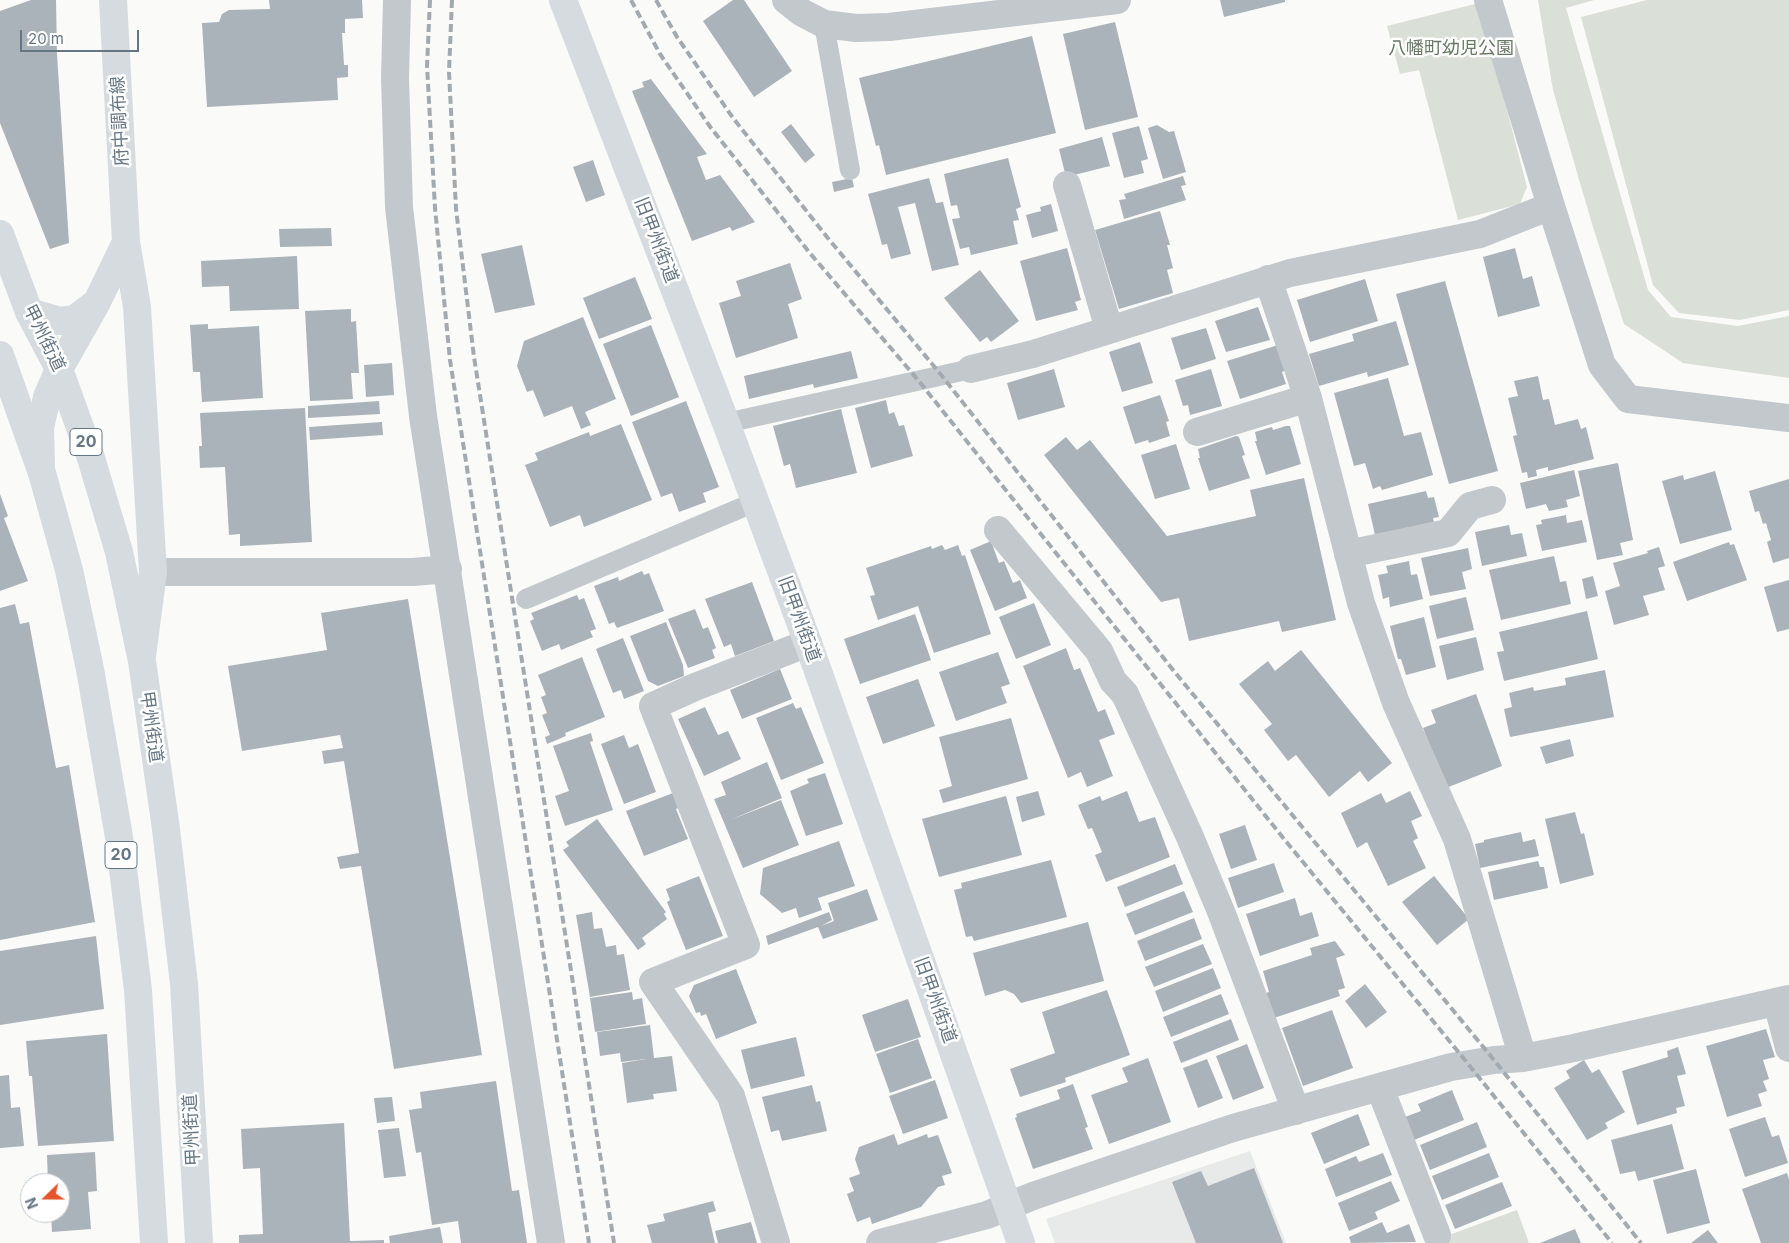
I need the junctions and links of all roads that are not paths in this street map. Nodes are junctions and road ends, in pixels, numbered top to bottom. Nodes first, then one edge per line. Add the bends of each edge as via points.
1 (113, 0) edge
2 (397, 0) edge
3 (563, 0) edge
4 (786, 0) edge
5 (1117, 0) edge
6 (1488, 0) edge
7 (824, 24) junction
8 (850, 170) dead end
9 (1068, 185) dead end
10 (1550, 206) junction
11 (0, 234) edge
12 (126, 242) junction
13 (1268, 279) junction
14 (97, 302) junction
15 (30, 312) junction
16 (1109, 330) junction
17 (0, 355) edge
18 (60, 368) junction
19 (970, 369) joint
20 (1308, 398) junction
21 (1789, 418) edge
22 (726, 423) junction
23 (1197, 432) dead end
24 (42, 473) junction
25 (1492, 500) dead end
26 (755, 502) junction
27 (998, 530) dead end
28 (1348, 554) junction
29 (448, 569) junction
30 (153, 572) junction
31 (526, 599) dead end
32 (808, 643) junction
33 (142, 661) junction
34 (1783, 1000) edge
35 (1789, 1048) edge
36 (1523, 1058) junction
37 (1380, 1088) junction
38 (1296, 1111) junction
39 (1008, 1207) junction
40 (1437, 1235) dead end
41 (154, 1243) edge
42 (199, 1243) edge
43 (551, 1243) edge
44 (776, 1243) edge
45 (880, 1243) edge
46 (1020, 1243) edge

1 - 12 main road, 府中調布線
2 - 29 street via 395,78 399,207 423,416
3 - 22 main road, 旧甲州街道
4 - 7 street
5 - 7 street via 889,26 856,28
6 - 10 street
7 - 8 lane
9 - 16 street
10 - 13 street via 1480,234
10 - 21 street via 1602,365 1628,399
11 - 15 main road, 甲州街道 / 20
12 - 14 main road
12 - 30 main road, 府中調布線 via 137,306
13 - 16 street
13 - 20 street
14 - 15 main road via 76,319 60,321
14 - 18 main road
15 - 18 main road, 甲州街道 / 20
16 - 19 street via 1033,354
17 - 24 main road, 20
18 - 24 main road via 47,397 40,428
18 - 33 main road, 甲州街道 / 20 via 116,542
19 - 22 lane
20 - 23 street
20 - 28 street
22 - 26 main road, 旧甲州街道
24 - 41 main road, 20 via 73,588 119,837 138,990
25 - 28 street via 1470,506 1448,533
26 - 31 lane
26 - 32 main road, 旧甲州街道
27 - 38 street via 1098,651 1113,681 1125,694 1222,914
28 - 36 street via 1361,603 1396,703 1457,840
29 - 30 street via 403,572
29 - 43 street
30 - 33 main road, 府中調布線
32 - 39 main road, 旧甲州街道
32 - 44 street via 653,706 746,945 653,982 731,1096
33 - 42 main road, 甲州街道 / 20 via 184,984
34 - 35 street
34 - 36 street
36 - 37 street via 1451,1067
37 - 38 street
37 - 40 street
38 - 39 street via 1224,1131
39 - 45 street
39 - 46 main road, 旧甲州街道

